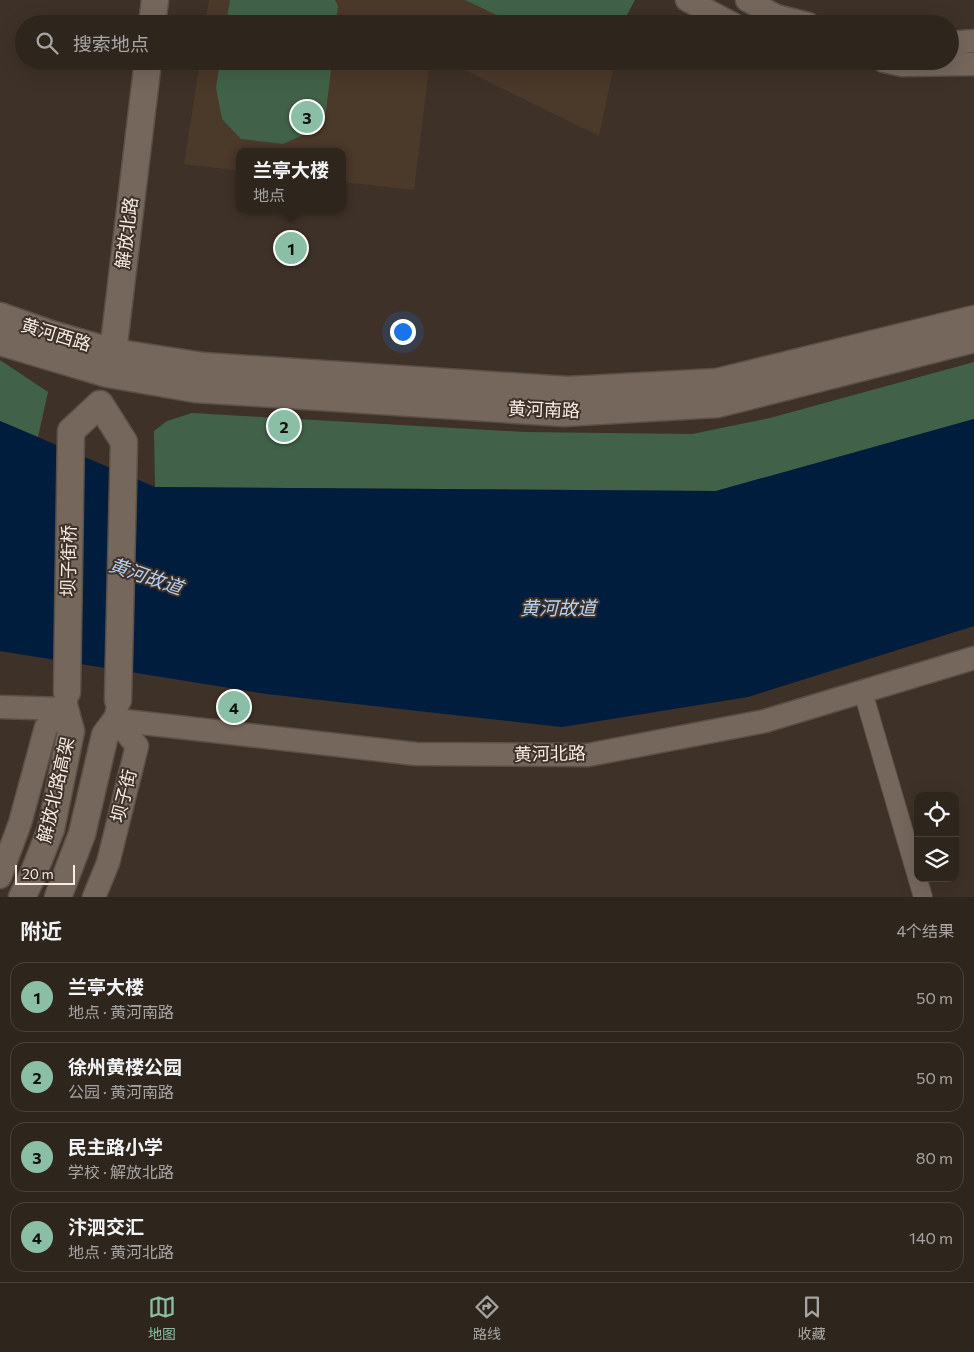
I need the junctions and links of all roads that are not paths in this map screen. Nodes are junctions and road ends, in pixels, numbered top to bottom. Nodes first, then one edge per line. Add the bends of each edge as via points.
1 (155, 0) edge
2 (687, 0) edge
3 (747, 0) edge
4 (153, 15) edge
5 (716, 15) edge
6 (774, 15) edge
7 (974, 41) edge
8 (959, 42) edge
9 (959, 64) edge
10 (974, 64) edge
11 (147, 70) edge
12 (0, 316) edge
13 (974, 319) edge
14 (974, 339) edge
15 (0, 342) edge
16 (111, 363) junction
17 (100, 404) junction
18 (974, 658) edge
19 (862, 692) junction
20 (66, 700) junction
21 (0, 707) edge
22 (117, 710) junction
23 (0, 877) edge
24 (22, 897) edge
25 (58, 897) edge
26 (94, 897) edge
27 (923, 897) edge

1 - 4 main road
2 - 5 street
3 - 6 street
7 - 8 street
9 - 10 street
11 - 16 main road, 解放北路
12 - 16 main road, 黄河西路 via 51,334
13 - 16 main road, 黄河南路 via 717,382 568,390
14 - 16 main road, 黄河南路 via 718,404 564,413 195,389
15 - 16 main road, 黄河西路
16 - 17 main road, 解放北路
17 - 20 main road, 坝子街桥 via 71,431
17 - 22 main road via 124,442
18 - 19 street, 黄河北路
19 - 22 street, 黄河北路 via 765,721 588,755 416,754
19 - 27 street
20 - 21 street
20 - 23 street via 46,727 20,823
20 - 24 main road, 解放北路高架 via 71,731 51,829
22 - 25 main road, 解放北路高架 via 105,735 82,834
22 - 26 street, 坝子街 via 137,746 108,862

